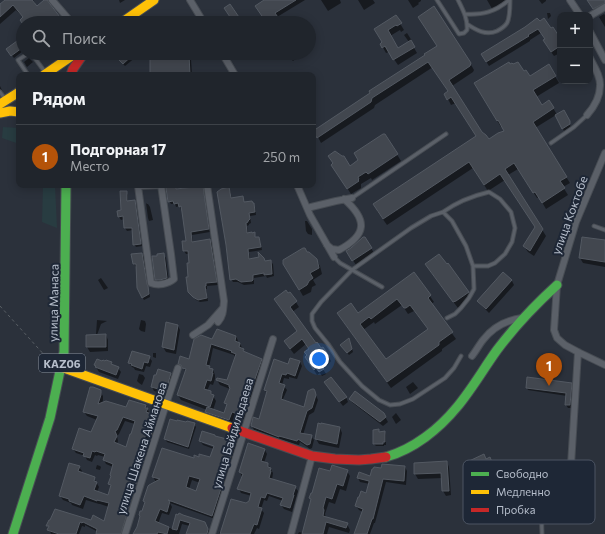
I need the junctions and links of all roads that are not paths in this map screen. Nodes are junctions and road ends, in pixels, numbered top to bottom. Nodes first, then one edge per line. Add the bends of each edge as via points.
1 (52, 0) edge
2 (154, 0) edge
3 (190, 0) edge
4 (437, 0) edge
5 (458, 0) edge
6 (510, 0) edge
7 (570, 0) edge
8 (605, 7) edge
9 (575, 8) junction
10 (574, 12) edge
11 (578, 12) edge
12 (465, 14) junction
13 (593, 14) edge
14 (66, 16) edge
15 (131, 16) edge
16 (200, 16) edge
17 (467, 24) junction
18 (593, 38) edge
19 (18, 60) edge
20 (35, 60) edge
21 (66, 60) edge
22 (79, 60) edge
23 (226, 60) edge
24 (605, 60) edge
25 (593, 63) edge
26 (26, 72) edge
27 (44, 72) edge
28 (49, 72) edge
29 (72, 72) edge
30 (233, 72) edge
31 (0, 92) edge
32 (16, 94) edge
33 (3, 102) edge
34 (16, 112) edge
35 (0, 113) edge
36 (587, 115) joint
37 (446, 134) dead end
38 (551, 144) dead end
39 (605, 153) edge
40 (66, 188) edge
41 (138, 188) edge
42 (162, 188) edge
43 (207, 188) edge
44 (298, 188) edge
45 (352, 198) joint
46 (344, 199) junction
47 (307, 208) junction
48 (443, 212) junction
49 (594, 226) dead end
50 (605, 230) edge
51 (327, 244) junction
52 (334, 257) joint
53 (473, 266) junction
54 (352, 270) junction
55 (557, 285) junction
56 (382, 287) dead end
57 (224, 308) junction
58 (447, 318) dead end
59 (522, 318) junction
60 (218, 322) dead end
61 (193, 335) dead end
62 (273, 339) dead end
63 (578, 352) junction
64 (461, 356) dead end
65 (472, 356) dead end
66 (605, 365) edge
67 (61, 367) junction
68 (178, 368) dead end
69 (166, 404) junction
70 (244, 431) junction
71 (312, 456) junction
72 (571, 460) edge
73 (13, 534) edge
74 (125, 534) edge
75 (212, 534) edge
76 (291, 534) edge

1 - 14 street
2 - 15 main road
3 - 16 street
4 - 17 lane via 459,34 467,30
5 - 12 lane
6 - 12 lane via 486,13
6 - 17 lane via 508,22 502,28 493,33 484,32
7 - 9 street
8 - 13 street
9 - 10 street
9 - 11 street
12 - 17 lane
18 - 24 street
19 - 26 lane
20 - 27 lane
21 - 28 main road
22 - 29 main road
23 - 30 street
25 - 36 street via 601,85 598,97
31 - 33 lane
32 - 33 main road
34 - 35 main road
36 - 38 lane
37 - 45 lane
39 - 55 street, улица Коктобе via 576,222
40 - 67 main road, улица Манаса / KAZ06 via 64,352
41 - 42 street via 151,283 156,285 174,279
43 - 57 street
44 - 47 street
45 - 46 street
46 - 47 street
46 - 51 street via 360,217 362,227 358,236 348,246 339,250 332,249
47 - 51 street
48 - 53 lane via 452,221 466,246
48 - 53 lane via 471,197 489,192 500,199 511,212 515,228 512,242 505,254 488,266
48 - 54 lane via 410,228
49 - 50 lane
51 - 52 street
52 - 54 lane
53 - 58 lane via 474,289 461,308
54 - 56 lane
54 - 64 lane via 321,302 312,314 312,321 340,362 379,400 390,405 413,399 445,378
55 - 59 main road
55 - 63 street, улица Коктобе via 554,330 559,340
57 - 60 street
57 - 61 street via 208,325
59 - 65 street via 513,319 491,331
59 - 71 main road via 457,407 413,445 378,458 355,460
62 - 70 street, улица Байдильдаева
63 - 66 street, улица Коктобе
63 - 72 street
67 - 69 main road
67 - 73 main road, улица Манаса / KAZ06 via 50,418
68 - 69 street, улица Шакена Айманова
69 - 70 main road
69 - 74 street, улица Шакена Айманова
70 - 71 main road
70 - 75 street, улица Байдильдаева
71 - 76 street

